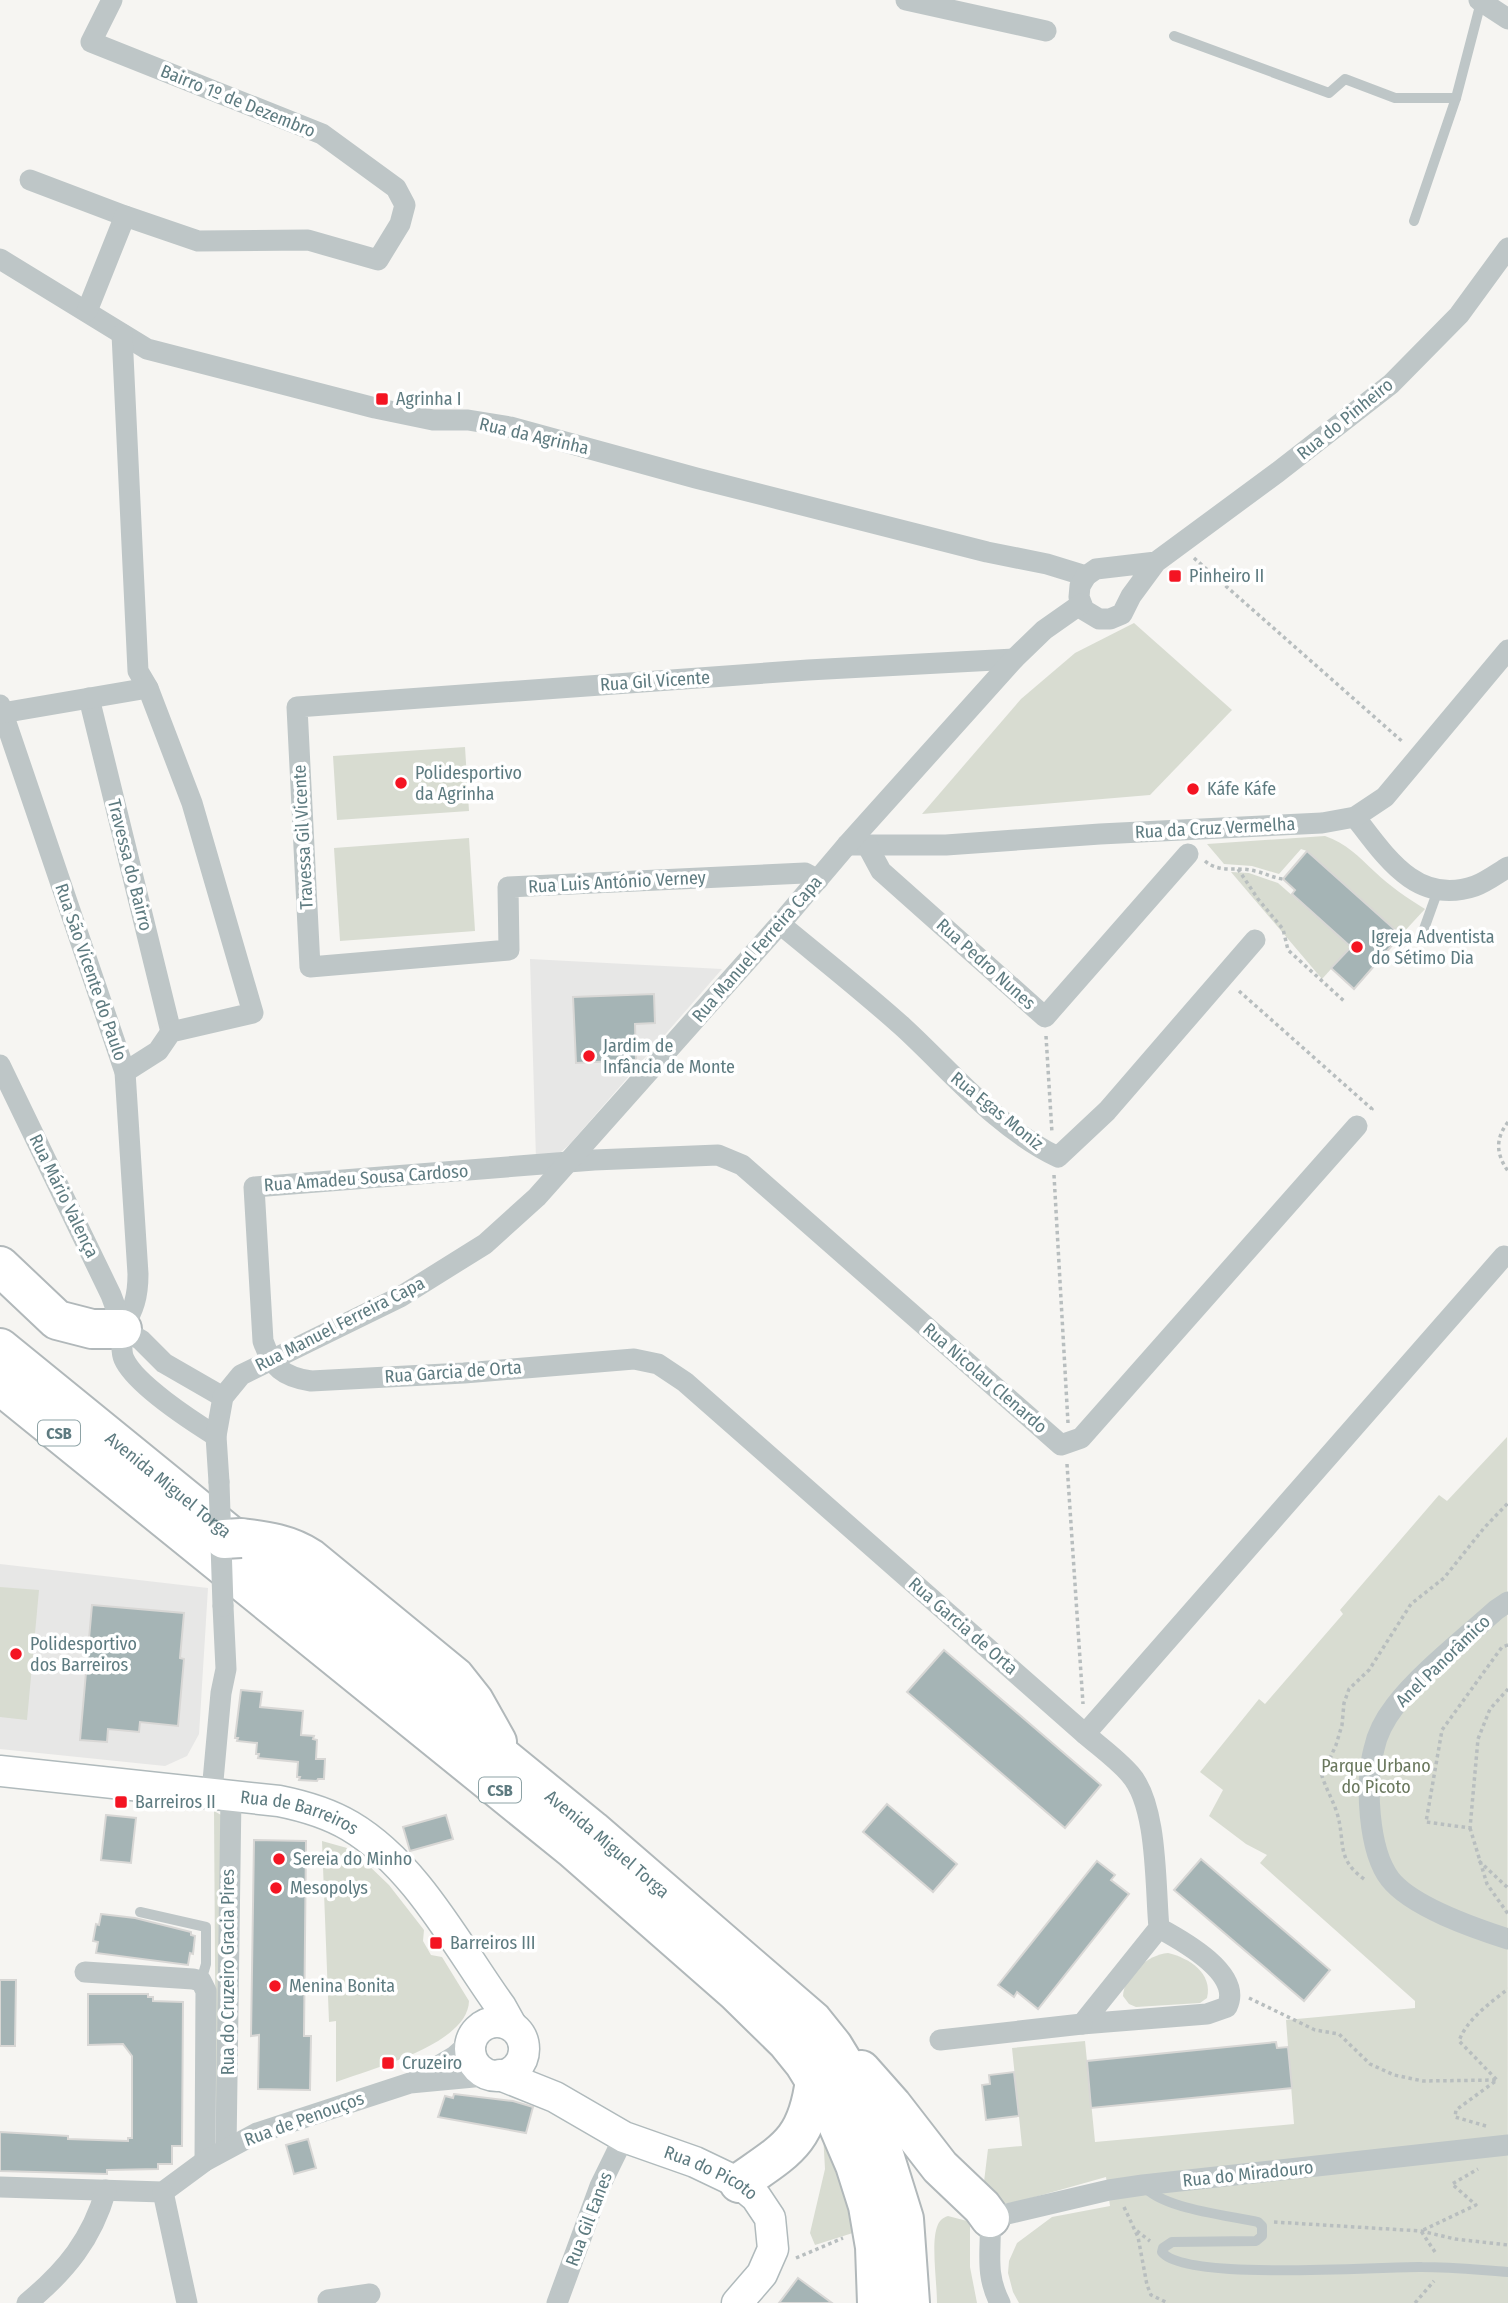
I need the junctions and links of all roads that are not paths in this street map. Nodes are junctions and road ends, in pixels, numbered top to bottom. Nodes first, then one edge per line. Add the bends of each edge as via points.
1 (112, 0) edge
2 (906, 0) edge
3 (1480, 1) edge
4 (1508, 19) edge
5 (1046, 31) dead end
6 (1174, 36) dead end
7 (1455, 98) junction
8 (30, 180) dead end
9 (125, 216) junction
10 (1414, 220) dead end
11 (1508, 248) edge
12 (0, 258) edge
13 (87, 312) junction
14 (122, 334) junction
15 (1156, 562) junction
16 (1110, 568) junction
17 (1086, 576) junction
18 (1131, 596) junction
19 (1081, 604) junction
20 (1508, 650) edge
21 (1014, 659) junction
22 (148, 688) junction
23 (89, 698) junction
24 (297, 707) joint
25 (1, 709) edge
26 (1355, 817) junction
27 (857, 845) junction
28 (1193, 855) road end
29 (1508, 867) edge
30 (818, 880) junction
31 (1438, 890) junction
32 (780, 924) junction
33 (1424, 929) dead end
34 (1255, 940) dead end
35 (310, 967) joint
36 (172, 1032) junction
37 (0, 1065) edge
38 (125, 1072) junction
39 (1357, 1126) road end
40 (569, 1162) junction
41 (1504, 1256) dead end
42 (0, 1266) edge
43 (122, 1329) junction
44 (0, 1348) edge
45 (270, 1362) junction
46 (0, 1385) edge
47 (223, 1397) junction
48 (0, 1409) edge
49 (216, 1436) junction
50 (111, 1475) junction
51 (229, 1539) junction
52 (1508, 1602) edge
53 (1085, 1734) junction
54 (505, 1759) junction
55 (0, 1771) edge
56 (221, 1794) junction
57 (140, 1912) dead end
58 (1158, 1928) junction
59 (1508, 1939) edge
60 (85, 1972) dead end
61 (201, 1981) junction
62 (1082, 2024) junction
63 (498, 2035) junction
64 (940, 2040) dead end
65 (834, 2046) junction
66 (497, 2075) junction
67 (815, 2080) junction
68 (410, 2082) junction
69 (555, 2097) junction
70 (1502, 2136) edge
71 (624, 2137) junction
72 (226, 2149) junction
73 (205, 2161) junction
74 (739, 2183) junction
75 (1143, 2185) junction
76 (0, 2187) edge
77 (106, 2190) junction
78 (163, 2192) junction
79 (981, 2208) junction
80 (908, 2248) junction
81 (1508, 2272) edge
82 (370, 2294) dead end
83 (27, 2303) edge
84 (187, 2303) edge
85 (329, 2303) edge
86 (558, 2303) edge
87 (737, 2303) edge
88 (877, 2303) edge
89 (910, 2303) edge
90 (1000, 2303) edge

1 - 9 street, Bairro 1º de Dezembro via 91,42 321,134 396,188 405,205 400,224 378,260 308,240 198,241
2 - 5 street
3 - 4 street
3 - 7 lane
6 - 7 lane via 1329,93 1345,79 1395,98
7 - 10 lane
8 - 9 street
9 - 13 street
11 - 15 street, Rua do Pinheiro via 1459,315 1391,384
12 - 13 street, Rua da Agrinha
13 - 14 street, Rua da Agrinha
14 - 17 street, Rua da Agrinha via 147,349 375,408 433,420 510,427
14 - 22 street via 138,671
15 - 16 street, Rua do Pinheiro
15 - 18 street, Rua do Pinheiro
16 - 17 street, Rua do Pinheiro
16 - 18 street via 1125,577
17 - 19 street via 1080,586
18 - 19 street, Rua do Pinheiro via 1122,614 1110,620 1091,616
19 - 21 street, Rua Manuel Ferreira Capa
20 - 26 street, Rua da Cruz Vermelha via 1385,797
21 - 24 street, Rua Gil Vicente
21 - 27 street, Rua Manuel Ferreira Capa
22 - 23 street
22 - 36 street via 192,803 253,1013
23 - 25 street
23 - 36 street, Travessa do Bairro
24 - 35 street, Travessa Gil Vicente
25 - 38 street, Rua São Vicente do Paulo
26 - 27 street, Rua da Cruz Vermelha via 946,845
26 - 31 street via 1378,849 1409,878
27 - 28 street, Rua Pedro Nunes via 1045,1017
27 - 30 street, Rua Manuel Ferreira Capa
29 - 31 street via 1476,886
30 - 32 street, Rua Manuel Ferreira Capa
30 - 35 street, Rua Luis António Verney via 805,873 508,887 509,950
31 - 33 lane
32 - 34 street, Rua Egas Moniz via 1032,1145 1058,1157 1107,1111
32 - 40 street, Rua Manuel Ferreira Capa
36 - 38 street via 158,1051
37 - 43 street, Rua Mário Valença via 111,1295
38 - 43 street, Rua São Vicente do Paulo via 138,1295
39 - 40 street, Rua Nicolau Clenardo via 1081,1438 1066,1444 742,1165 718,1155
40 - 45 street, Rua Manuel Ferreira Capa via 485,1244 400,1297
40 - 45 street, Rua Amadeu Sousa Cardoso via 254,1186 263,1341
41 - 53 street
42 - 43 highway via 57,1320 92,1329
43 - 47 street via 164,1363
43 - 49 street, Rua Mário Valença via 122,1356 130,1370
44 - 54 highway, Avenida Miguel Torga / CSB
45 - 47 street, Rua Manuel Ferreira Capa via 241,1375
45 - 53 street, Rua Garcia de Orta via 294,1378 311,1381 634,1359 658,1364 685,1382
46 - 50 highway, Avenida Miguel Torga / CSB
47 - 49 street
48 - 50 highway via 64,1458
49 - 51 street, bridge
50 - 67 highway, Avenida Miguel Torga / CSB via 610,1881 762,2016
51 - 54 highway via 265,1541 299,1551 438,1661 474,1701
51 - 56 street, bridge via 223,1605 226,1669 221,1693
52 - 59 street, Anel Panorâmico via 1396,1704 1383,1724 1369,1773 1374,1841 1390,1879 1448,1918
53 - 58 street, Rua Garcia de Orta via 1131,1775 1144,1797
54 - 65 highway, Avenida Miguel Torga / CSB via 813,2021
55 - 56 street, Rua de Barreiros
56 - 63 street, Rua de Barreiros via 309,1807 350,1826 385,1853 424,1895 483,1982
56 - 72 street, Rua do Cruzeiro Gracia Pires
57 - 61 lane via 206,1927
58 - 62 street
58 - 62 street via 1199,1953 1224,1978 1231,1989 1227,2007 1207,2014
60 - 61 street
61 - 73 street via 206,1990
62 - 64 street
63 - 66 street via 517,2067
63 - 66 street, Rua do Picoto via 470,2055 479,2070
63 - 68 street, Rua de Penouços
63 - 69 street, Rua do Picoto
65 - 79 highway
65 - 80 highway, Avenida Miguel Torga / CSB via 881,2145
66 - 68 street, Rua de Penouços
66 - 69 street, Rua do Picoto
67 - 74 highway via 812,2102 796,2139
67 - 88 highway, Avenida Miguel Torga / CSB via 839,2125 868,2206
68 - 72 street, Rua de Penouços via 257,2133
69 - 71 street, Rua do Picoto
70 - 75 street, Rua do Miradouro
71 - 74 street, Rua do Picoto via 695,2161
71 - 86 street, Rua Gil Eanes via 600,2186
72 - 73 street, Rua de Penouços
73 - 78 street, Rua de Penouços
74 - 87 street, Rua do Picoto via 770,2218 774,2249 762,2274
75 - 79 street, Rua do Miradouro
75 - 81 lane via 1169,2203 1258,2222 1263,2231 1256,2241 1172,2242 1162,2252 1171,2259 1293,2271 1375,2267
76 - 77 street
77 - 78 street
77 - 83 street via 84,2243 51,2284
78 - 84 street
79 - 80 highway via 954,2194 942,2196 916,2225
79 - 90 street via 989,2272
80 - 89 highway, Avenida Miguel Torga / CSB
82 - 85 street

